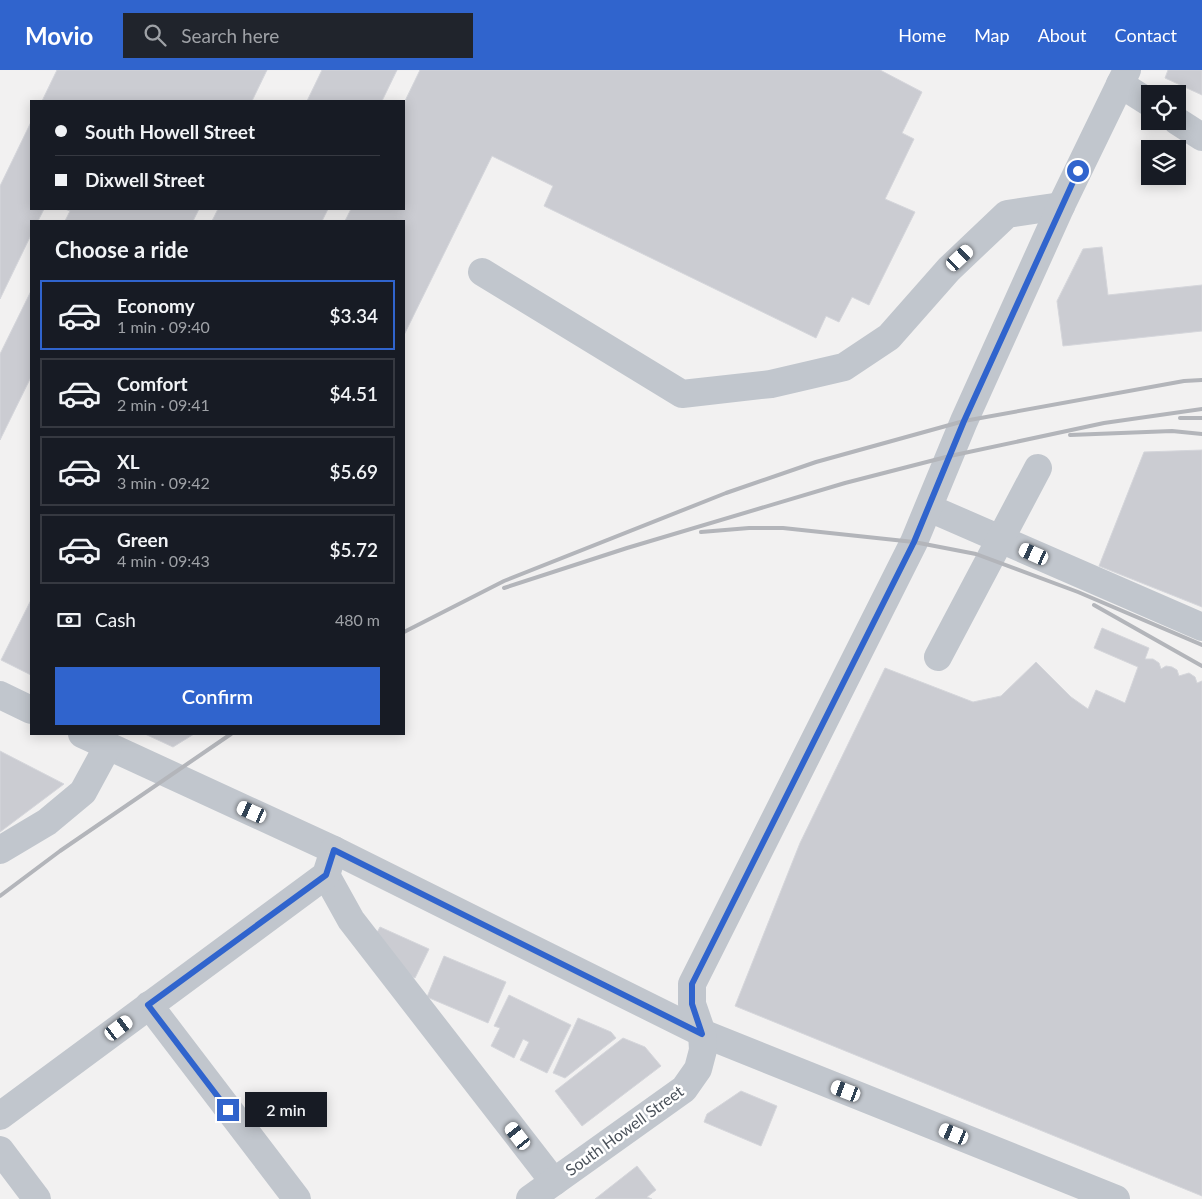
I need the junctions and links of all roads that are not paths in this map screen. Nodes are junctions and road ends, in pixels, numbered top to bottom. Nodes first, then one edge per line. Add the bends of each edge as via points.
1 (1124, 77) edge
2 (1141, 94) edge
3 (1186, 127) edge
4 (1202, 137) edge
5 (1061, 206) junction
6 (482, 272) dead end
7 (1038, 468) dead end
8 (929, 508) junction
9 (1000, 539) junction
10 (1202, 627) edge
11 (938, 657) dead end
12 (0, 695) edge
13 (30, 710) edge
14 (84, 735) edge
15 (108, 746) junction
16 (0, 850) edge
17 (334, 850) junction
18 (326, 875) junction
19 (148, 1005) junction
20 (702, 1034) junction
21 (0, 1116) edge
22 (0, 1150) edge
23 (538, 1194) edge
24 (37, 1199) edge
25 (297, 1199) edge
26 (1116, 1199) edge

1 - 2 street
1 - 5 street, South Howell Street
3 - 4 street
5 - 6 street via 1007,214 948,269 889,337 844,367 771,384 682,394
5 - 8 street, South Howell Street via 964,421
7 - 9 street
8 - 9 street
8 - 20 street, South Howell Street via 692,984 692,1004
9 - 10 street
9 - 11 street
12 - 13 street
14 - 15 street
15 - 16 street via 83,792 47,822
15 - 17 street
17 - 18 street
17 - 20 street
18 - 19 street
18 - 23 street via 351,920
19 - 21 street
19 - 25 street
20 - 23 street, South Howell Street via 703,1050 698,1069 684,1089
20 - 26 street
22 - 24 street

